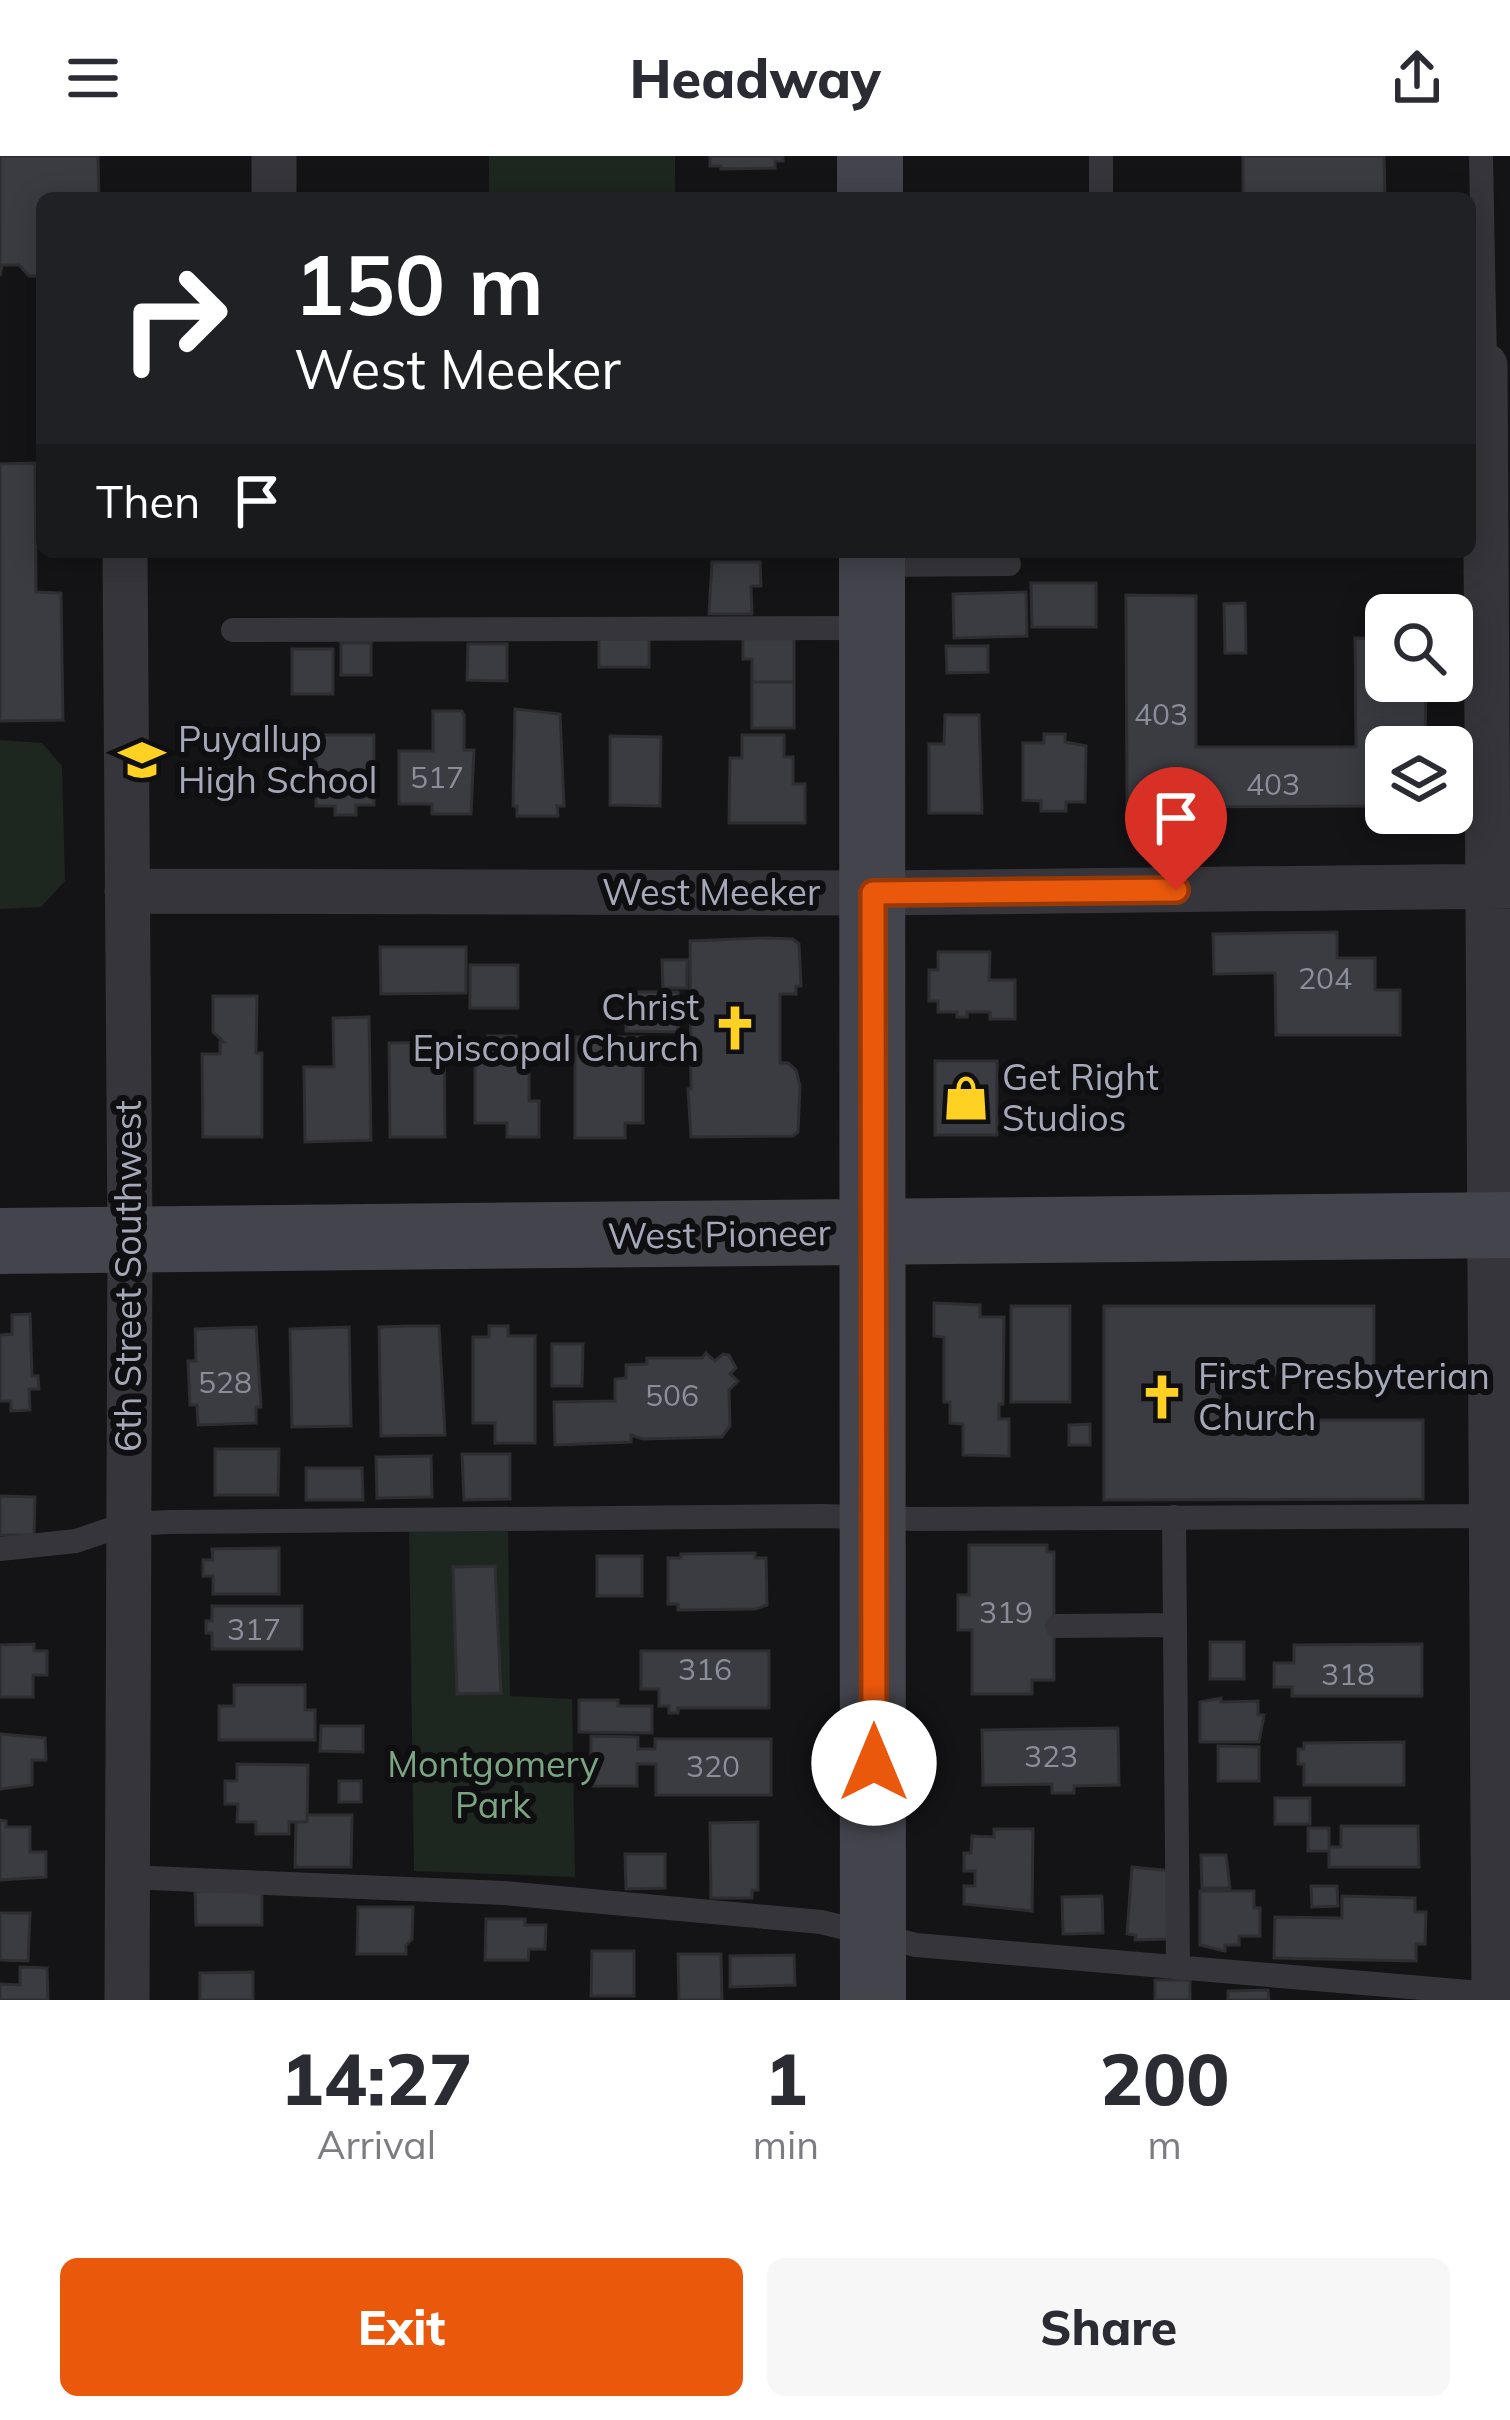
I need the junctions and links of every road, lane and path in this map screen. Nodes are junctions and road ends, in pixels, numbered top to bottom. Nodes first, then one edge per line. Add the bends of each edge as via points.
1 (274, 156) edge
2 (870, 156) edge
3 (1101, 156) edge
4 (1480, 156) edge
5 (274, 192) edge
6 (870, 192) edge
7 (1101, 192) edge
8 (1477, 271) edge
9 (1488, 365) edge
10 (125, 558) edge
11 (1009, 564) dead end
12 (872, 582) edge
13 (233, 630) dead end
14 (1499, 886) edge
15 (127, 891) junction
16 (873, 893) junction
17 (1500, 1226) edge
18 (874, 1232) junction
19 (130, 1240) junction
20 (0, 1241) edge
21 (874, 1516) junction
22 (1174, 1517) junction
23 (1498, 1521) edge
24 (126, 1524) junction
25 (0, 1549) edge
26 (1175, 1625) junction
27 (1057, 1626) dead end
28 (127, 1877) junction
29 (874, 1934) junction
30 (1178, 1967) junction
31 (1500, 1997) edge
32 (127, 2000) edge
33 (873, 2000) edge

1 - 5 street
2 - 6 main road
3 - 7 lane
4 - 8 lane
8 - 9 lane
9 - 14 street
10 - 15 street, 6th Street Southwest
11 - 12 lane
12 - 13 lane
12 - 16 main road
14 - 16 street, West Meeker
14 - 17 street
15 - 16 street, West Meeker
15 - 19 street, 6th Street Southwest
16 - 18 main road
17 - 18 main road, West Pioneer
17 - 23 street
18 - 19 main road, West Pioneer
18 - 21 main road
19 - 20 main road, West Pioneer
19 - 24 street, 6th Street Southwest
21 - 22 lane
21 - 24 lane
21 - 29 main road
22 - 23 lane
22 - 26 lane
23 - 31 street
24 - 25 lane via 76,1541
24 - 28 street, 6th Street Southwest
26 - 27 lane
26 - 30 lane
28 - 29 lane via 504,1893 821,1922
28 - 32 street, 6th Street Southwest
29 - 30 lane via 916,1945
29 - 33 main road
30 - 31 lane

